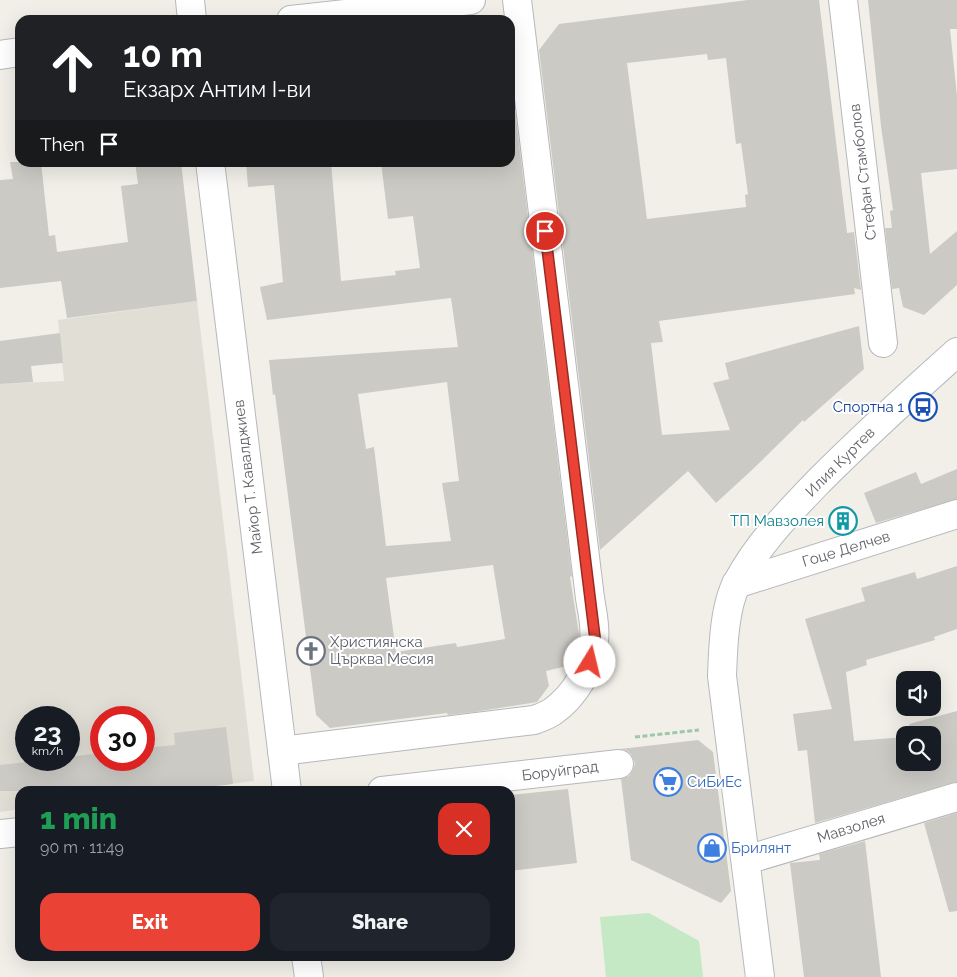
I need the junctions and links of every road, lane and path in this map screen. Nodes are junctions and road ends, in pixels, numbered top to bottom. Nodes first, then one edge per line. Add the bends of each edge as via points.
1 (190, 0) edge
2 (471, 0) edge
3 (517, 0) edge
4 (843, 0) edge
5 (192, 15) edge
6 (337, 15) edge
7 (15, 53) edge
8 (0, 55) edge
9 (211, 167) edge
10 (883, 343) dead end
11 (957, 352) edge
12 (957, 514) edge
13 (736, 584) junction
14 (282, 752) junction
15 (619, 764) dead end
16 (285, 786) edge
17 (426, 786) edge
18 (957, 797) edge
19 (15, 832) edge
20 (0, 834) edge
21 (746, 860) junction
22 (307, 961) edge
23 (309, 977) edge
24 (760, 977) edge

1 - 5 street
2 - 6 street
3 - 14 street via 595,638 590,662 562,704 534,720
4 - 10 street, Стефан Стамболов
7 - 8 street
9 - 14 street, Майор Т. Кавалджиев
11 - 13 street, Илия Куртев via 848,452 794,507 762,544
12 - 13 street, Гоце Делчев
13 - 21 street, Илия Куртев via 723,641 722,676
14 - 16 street, Майор Т. Кавалджиев
15 - 17 street, Боруйград
18 - 21 street, Мавзолея
19 - 20 street
21 - 24 street, Илия Куртев
22 - 23 street

